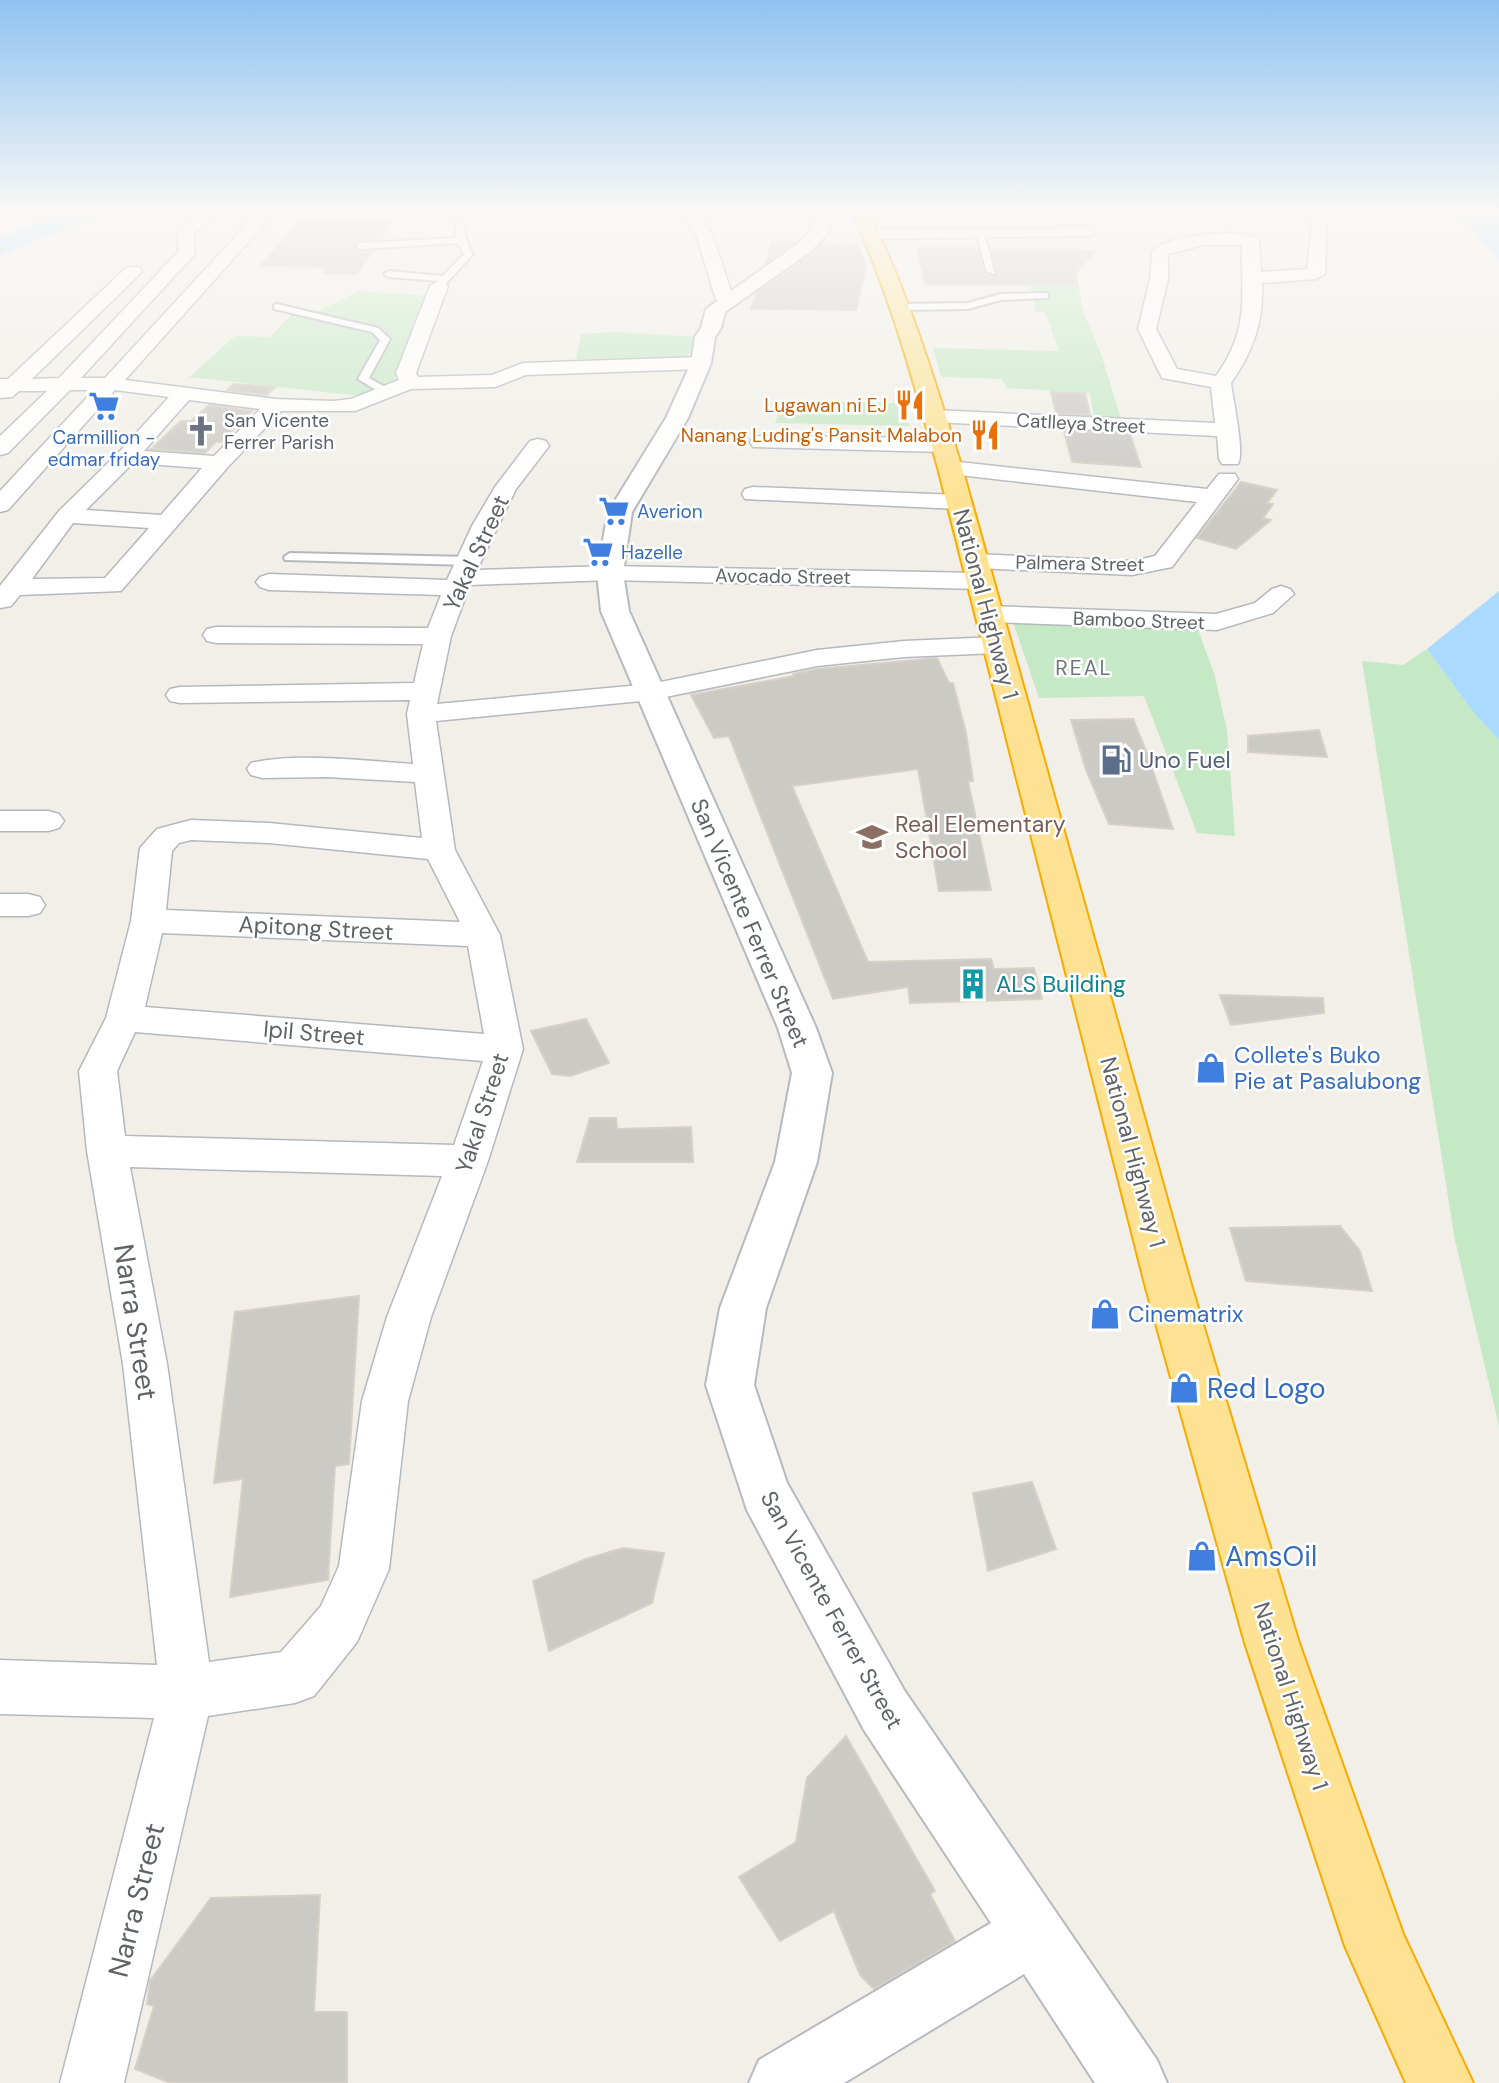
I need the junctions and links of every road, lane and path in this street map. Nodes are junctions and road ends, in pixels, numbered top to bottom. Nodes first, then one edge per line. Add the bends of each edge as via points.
1 (94, 307) edge
2 (136, 307) edge
3 (181, 307) edge
4 (277, 307) dead end
5 (433, 307) edge
6 (718, 307) edge
7 (900, 307) edge
8 (1152, 307) edge
9 (1252, 307) edge
10 (701, 363) junction
11 (410, 383) junction
12 (1221, 383) junction
13 (112, 384) junction
14 (64, 385) junction
15 (5, 389) edge
16 (385, 391) junction
17 (183, 394) junction
18 (276, 405) junction
19 (1228, 430) junction
20 (761, 442) dead end
21 (538, 446) dead end
22 (0, 448) edge
23 (128, 456) junction
24 (946, 458) junction
25 (219, 463) junction
26 (1223, 478) junction
27 (754, 494) dead end
28 (0, 505) edge
29 (68, 516) junction
30 (164, 523) junction
31 (290, 557) dead end
32 (610, 573) junction
33 (462, 576) junction
34 (269, 582) dead end
35 (1281, 594) dead end
36 (6, 595) edge
37 (986, 600) junction
38 (216, 635) dead end
39 (438, 635) junction
40 (651, 692) junction
41 (180, 695) dead end
42 (423, 702) junction
43 (262, 769) dead end
44 (429, 774) junction
45 (0, 821) edge
46 (48, 821) dead end
47 (439, 850) junction
48 (148, 921) junction
49 (483, 936) junction
50 (124, 1018) junction
51 (505, 1049) junction
52 (107, 1151) junction
53 (468, 1161) junction
54 (0, 1687) edge
55 (187, 1692) junction
56 (1034, 1933) junction
57 (92, 2083) edge
58 (782, 2083) edge
59 (1134, 2083) edge
60 (1440, 2083) edge

1 - 15 street
2 - 14 street
3 - 13 street
4 - 16 lane via 375,330 385,340 363,379
5 - 11 street via 406,373
6 - 10 street, San Vicente Ferrer Street via 705,337
7 - 24 highway, National Highway 1
8 - 12 street via 1147,329 1169,374
9 - 12 street via 1250,333 1237,363
10 - 11 street via 523,369 495,381
10 - 32 street, San Vicente Ferrer Street via 677,418 620,512
11 - 16 street
12 - 19 street
13 - 14 street
13 - 17 street
13 - 28 street
14 - 15 street
14 - 22 street
16 - 18 street via 355,405
17 - 18 street
17 - 23 street
18 - 25 street
19 - 24 street, Catlleya Street
19 - 26 street
20 - 24 street
21 - 33 street, Yakal Street via 506,487
23 - 25 street
23 - 29 street
24 - 26 street
24 - 27 street
24 - 37 highway, National Highway 1
25 - 30 street
26 - 37 street, Palmera Street via 1163,562
29 - 30 street
29 - 36 street
30 - 36 street via 111,586
31 - 33 lane
32 - 33 street, Avocado Street
32 - 37 street, Avocado Street
32 - 40 street, San Vicente Ferrer Street via 615,611
33 - 34 street, Avocado Street
33 - 39 street, Yakal Street
35 - 37 street, Bamboo Street via 1264,608 1217,622
37 - 40 street via 904,649 817,658
37 - 60 highway, National Highway 1 via 1169,1288 1272,1643 1376,1947
38 - 39 street
39 - 42 street, Yakal Street
40 - 42 street
40 - 56 street, San Vicente Ferrer Street via 797,1028 812,1073 796,1162 743,1308 730,1385 765,1493 877,1698
41 - 42 street
42 - 44 street, Yakal Street
43 - 44 street
44 - 47 street, Yakal Street
45 - 46 street
47 - 48 street, Narra Street via 191,830 168,836 156,848
47 - 49 street, Yakal Street
48 - 49 street, Apitong Street
48 - 50 street, Narra Street
49 - 51 street, Yakal Street
50 - 51 street, Ipil Street
50 - 52 street, Narra Street via 98,1071
51 - 53 street, Yakal Street
52 - 53 street
52 - 55 street, Narra Street via 145,1364
53 - 55 street, Yakal Street via 409,1317 384,1401 364,1569 339,1624 295,1677
54 - 55 street, Yakal Street
55 - 57 street, Narra Street
56 - 58 street
56 - 59 street, San Vicente Ferrer Street

